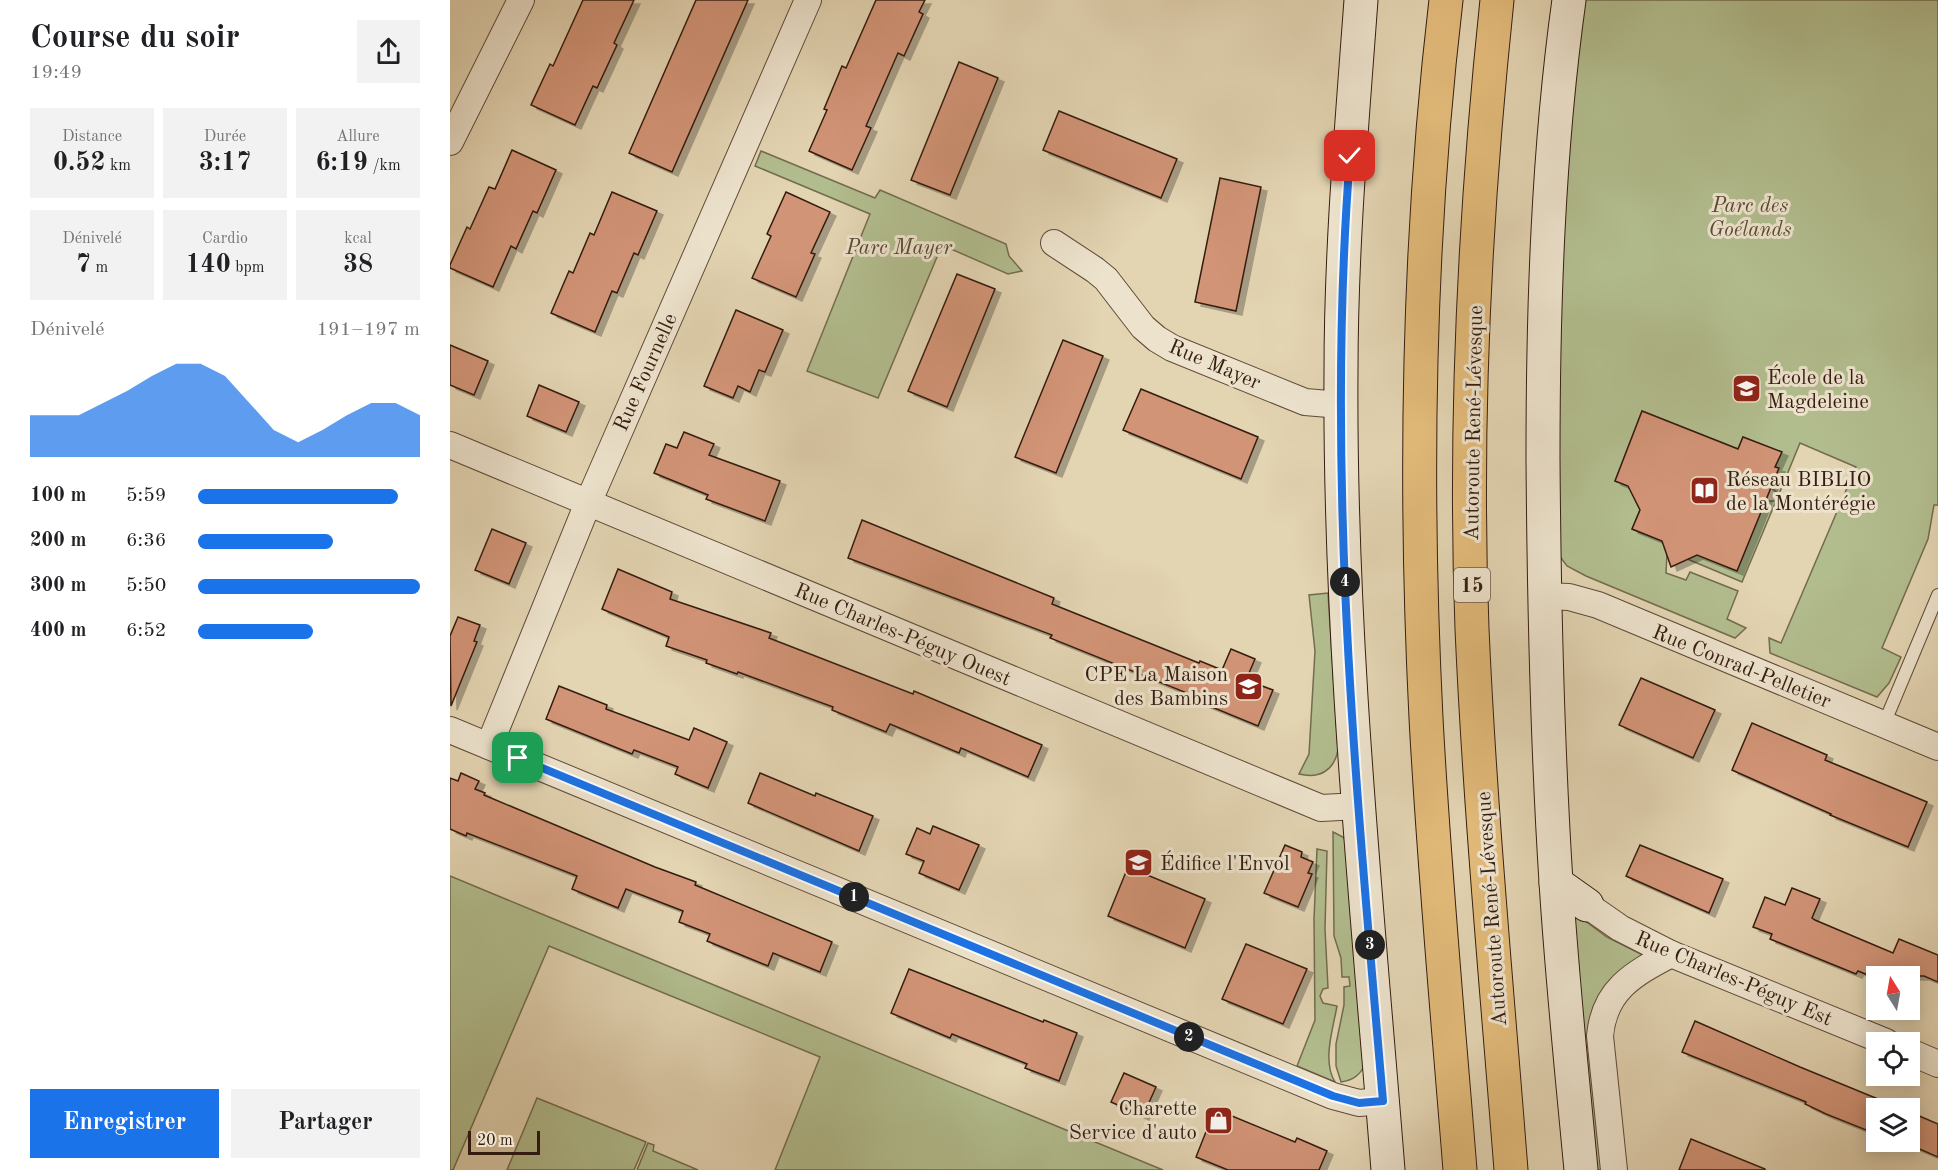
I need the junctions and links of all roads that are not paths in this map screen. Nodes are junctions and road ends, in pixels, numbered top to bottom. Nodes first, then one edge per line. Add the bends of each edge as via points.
1 (521, 0) edge
2 (808, 0) edge
3 (1361, 0) edge
4 (1446, 0) edge
5 (1497, 0) edge
6 (1569, 0) edge
7 (450, 142) edge
8 (1054, 243) dead end
9 (1341, 405) junction
10 (450, 445) edge
11 (588, 503) junction
12 (1938, 595) edge
13 (1544, 596) junction
14 (1884, 724) junction
15 (450, 730) edge
16 (489, 746) junction
17 (1938, 747) edge
18 (1359, 806) junction
19 (1556, 883) junction
20 (1587, 905) joint
21 (1671, 954) junction
22 (1866, 1034) edge
23 (1920, 1056) edge
24 (1938, 1064) edge
25 (1383, 1101) junction
26 (1388, 1170) edge
27 (1460, 1170) edge
28 (1511, 1170) edge
29 (1581, 1170) edge
30 (1614, 1170) edge

1 - 7 street
2 - 11 street, Rue Fournelle
3 - 9 street via 1349,159
4 - 27 highway via 1427,229 1420,507 1426,720
5 - 28 highway, Autoroute René-Lévesque / 15 via 1476,242 1471,386 1472,627
6 - 13 street via 1546,284
8 - 9 street, Rue Mayer via 1106,279 1143,327 1172,348 1305,402
9 - 18 street via 1345,582
10 - 11 street, Rue Charles-Péguy Ouest
11 - 16 street, Rue Fournelle
11 - 18 street, Rue Charles-Péguy Ouest via 1321,808
12 - 14 lane
13 - 14 street, Rue Conrad-Pelletier via 1569,597 1598,605
13 - 19 street
14 - 17 street, Rue Conrad-Pelletier
15 - 16 street
16 - 25 street via 1333,1096 1359,1103
18 - 25 street
19 - 20 street
19 - 29 street
20 - 21 street, Rue Charles-Péguy Est
21 - 22 street, Rue Charles-Péguy Est
21 - 30 street via 1621,986 1601,1024
23 - 24 street
25 - 26 street

